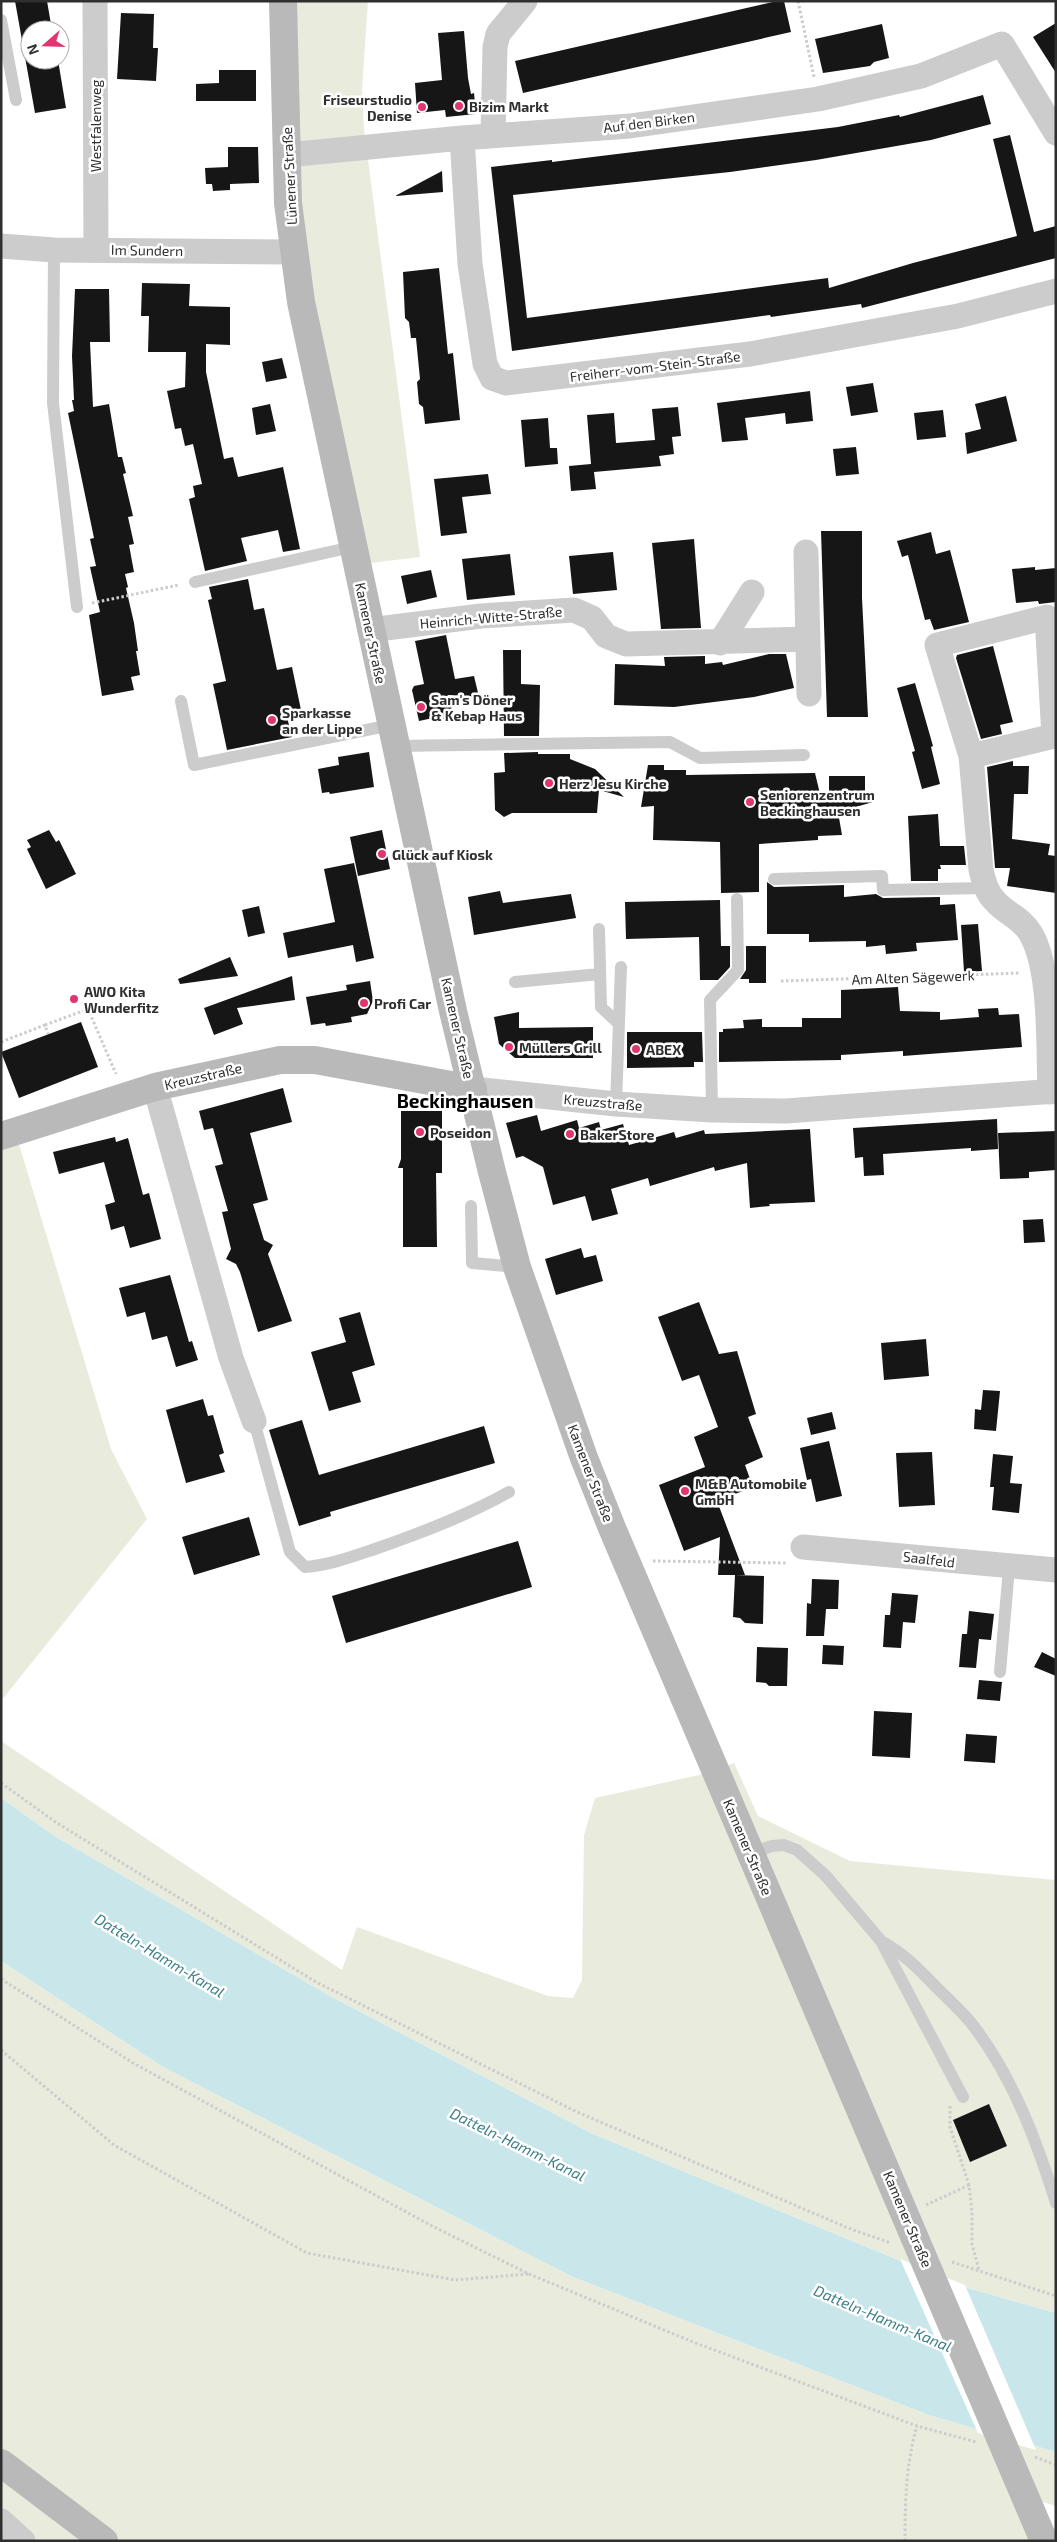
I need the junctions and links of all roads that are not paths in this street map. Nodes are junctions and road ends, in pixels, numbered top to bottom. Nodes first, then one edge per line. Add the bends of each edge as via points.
1 (95, 1) edge
2 (283, 1) edge
3 (525, 1) edge
4 (1, 20) edge
5 (16, 100) dead end
6 (1056, 133) edge
7 (493, 135) junction
8 (462, 138) junction
9 (287, 155) junction
10 (1, 246) edge
11 (54, 250) junction
12 (96, 250) junction
13 (293, 252) junction
14 (1056, 291) edge
15 (310, 350) joint
16 (352, 547) junction
17 (806, 552) dead end
18 (195, 582) road end
19 (752, 592) dead end
20 (76, 606) road end
21 (370, 630) junction
22 (807, 639) junction
23 (720, 643) junction
24 (809, 694) dead end
25 (182, 702) dead end
26 (393, 735) junction
27 (804, 755) dead end
28 (971, 756) junction
29 (774, 879) dead end
30 (986, 888) junction
31 (737, 899) dead end
32 (599, 929) dead end
33 (621, 967) dead end
34 (600, 974) junction
35 (515, 982) dead end
36 (619, 1024) junction
37 (155, 1087) junction
38 (473, 1089) junction
39 (1053, 1091) edge
40 (616, 1104) junction
41 (712, 1110) junction
42 (1, 1136) edge
43 (471, 1206) dead end
44 (517, 1267) junction
45 (254, 1421) joint
46 (509, 1492) dead end
47 (803, 1547) road end
48 (1009, 1568) junction
49 (1056, 1570) edge
50 (1000, 1672) dead end
51 (751, 1853) junction
52 (881, 1941) junction
53 (963, 2097) road end
54 (1056, 2204) edge
55 (1, 2463) edge
56 (1, 2521) edge
57 (23, 2541) edge
58 (104, 2541) edge
59 (1044, 2541) edge

1 - 12 street, Westfalenweg
2 - 9 main road, Lünener Straße
3 - 7 street via 498,34
4 - 5 lane
6 - 7 street, Auf den Birken via 1002,44 920,76 818,100 630,126
7 - 8 street, Auf den Birken
8 - 9 street, Auf den Birken
8 - 14 street, Freiherr-vom-Stein-Straße via 470,264 485,364 492,378 506,384 750,354 958,316
9 - 13 main road, Lünener Straße
10 - 11 street, Im Sundern
11 - 12 street, Im Sundern
11 - 20 lane via 53,403
12 - 13 street, Im Sundern
13 - 15 main road, Lünener Straße
15 - 16 main road, Kamener Straße
16 - 18 lane
16 - 21 main road, Kamener Straße
17 - 22 street
19 - 23 street
21 - 23 street, Heinrich-Witte-Straße via 481,616 574,610 592,618 606,636 626,644
21 - 26 main road, Kamener Straße
22 - 23 street, Heinrich-Witte-Straße
22 - 24 street
25 - 26 lane via 194,765
26 - 27 lane via 670,742 700,758
26 - 38 main road, Kamener Straße
28 - 28 street via 937,645 1047,617 1054,736
28 - 30 street
29 - 30 lane via 882,876 882,890
30 - 39 street via 995,902 1020,919 1031,933 1044,973
31 - 41 lane via 738,970 710,1000
32 - 34 lane
33 - 36 lane
34 - 35 lane
34 - 36 lane via 601,1007
36 - 40 lane
37 - 38 main road, Kreuzstraße via 280,1060 315,1060
37 - 42 main road, Kreuzstraße
37 - 45 street, Kreuzstraße via 231,1358
38 - 40 street, Kreuzstraße
38 - 44 main road, Kamener Straße
39 - 41 street, Kreuzstraße via 786,1110
40 - 41 street, Kreuzstraße
43 - 44 lane via 472,1263
44 - 51 main road, Kamener Straße via 584,1458
45 - 46 lane via 290,1552 305,1567 326,1566 418,1534 472,1512
47 - 48 street, Saalfeld via 878,1552
48 - 49 street, Saalfeld
48 - 50 lane
51 - 52 lane via 784,1845 797,1850 826,1876
51 - 59 main road, Kamener Straße via 920,2207
52 - 53 lane
52 - 54 lane via 902,1953 936,1986 992,2052 1029,2124
55 - 58 main road
56 - 57 street

